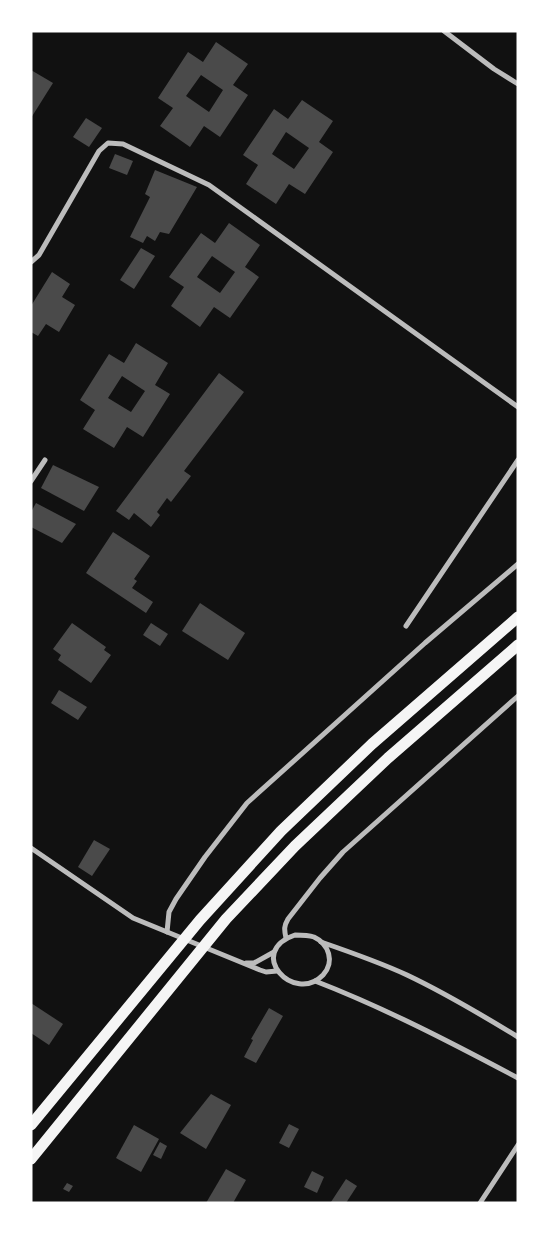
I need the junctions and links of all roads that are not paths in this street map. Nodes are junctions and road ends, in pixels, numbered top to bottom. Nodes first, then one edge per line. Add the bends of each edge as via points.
1 (444, 31) edge
2 (518, 84) edge
3 (31, 262) edge
4 (518, 407) edge
5 (45, 460) dead end
6 (518, 460) edge
7 (31, 481) edge
8 (518, 564) edge
9 (518, 617) edge
10 (406, 626) dead end
11 (518, 645) edge
12 (518, 696) edge
13 (31, 848) edge
14 (167, 932) junction
15 (286, 938) junction
16 (321, 942) junction
17 (274, 952) junction
18 (243, 963) junction
19 (277, 971) junction
20 (315, 981) junction
21 (518, 1037) edge
22 (518, 1078) edge
23 (31, 1125) edge
24 (518, 1145) edge
25 (31, 1159) edge
26 (480, 1203) edge

1 - 2 street
3 - 4 street via 39,255 99,151 108,143 123,144 209,186
5 - 7 street
6 - 10 street
8 - 14 street via 246,803 176,899 169,912
9 - 23 highway via 372,744 281,831 200,920
11 - 25 highway via 388,758 295,846 226,919
12 - 15 street via 343,852 284,925
13 - 14 street via 133,918
14 - 18 street
15 - 16 street via 304,935
15 - 17 street
16 - 20 street via 330,958 329,966
16 - 21 street via 413,978
17 - 18 street via 254,963
17 - 19 street via 273,962
18 - 19 street via 266,972
19 - 20 street via 297,984
20 - 22 street via 442,1038
24 - 26 street

